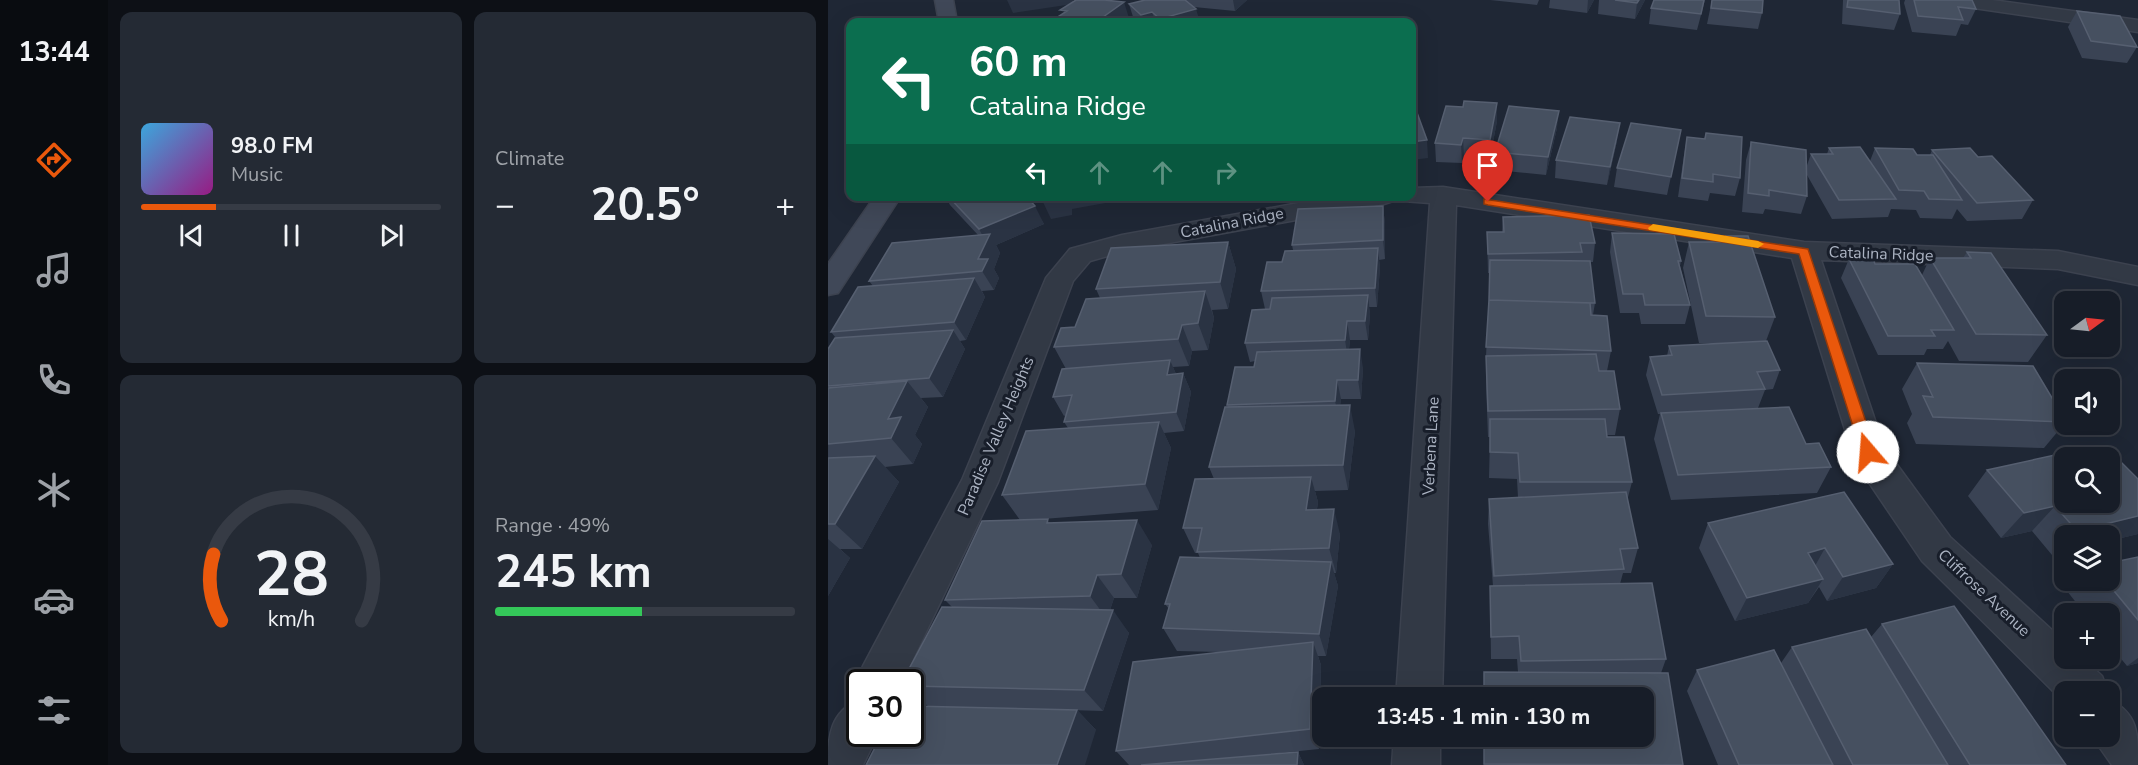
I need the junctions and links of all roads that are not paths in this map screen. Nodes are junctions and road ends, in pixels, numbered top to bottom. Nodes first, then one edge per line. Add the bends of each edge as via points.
1 (944, 0) edge
2 (1953, 0) edge
3 (947, 18) edge
4 (2138, 26) edge
5 (1427, 195) edge
6 (885, 201) edge
7 (1356, 201) edge
8 (1804, 251) junction
9 (1080, 255) joint
10 (2138, 276) edge
11 (828, 286) edge
12 (886, 669) edge
13 (2074, 681) edge
14 (1419, 687) edge
15 (2120, 736) edge
16 (847, 747) edge
17 (1417, 747) edge
18 (2138, 760) edge
19 (838, 765) edge
20 (1416, 765) edge

1 - 3 main road
2 - 4 street
5 - 8 street, Catalina Ridge
5 - 14 street, Verbena Lane
6 - 11 main road
7 - 9 street, Catalina Ridge via 1122,243
8 - 10 street, Catalina Ridge via 2058,260
8 - 13 street, Cliffrose Avenue via 1868,452 1936,549
9 - 12 street, Paradise Valley Heights via 1060,278 980,482
15 - 18 street
16 - 19 street
17 - 20 street

